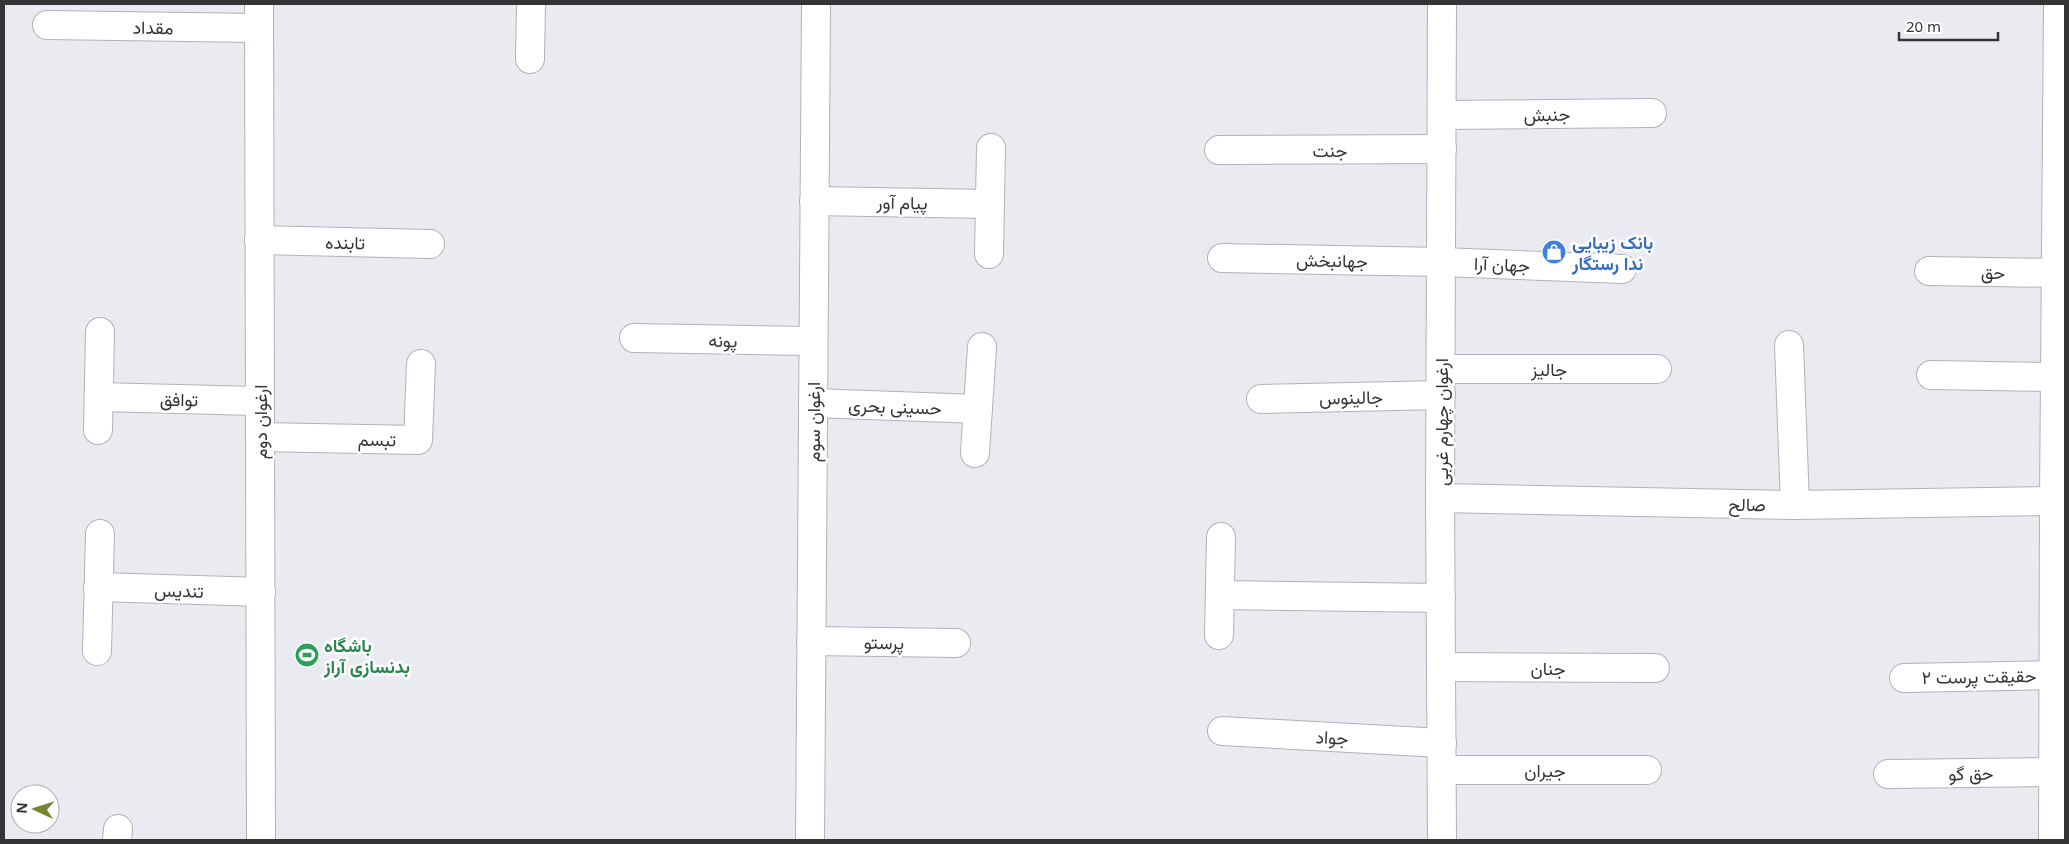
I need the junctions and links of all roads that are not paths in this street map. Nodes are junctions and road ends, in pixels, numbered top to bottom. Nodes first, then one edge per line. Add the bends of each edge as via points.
1 (531, 4) edge
2 (816, 4) edge
3 (1442, 4) edge
4 (2058, 4) edge
5 (259, 16) edge
6 (47, 25) dead end
7 (530, 59) dead end
8 (1652, 113) dead end
9 (1442, 115) junction
10 (991, 148) dead end
11 (1442, 149) junction
12 (1219, 150) dead end
13 (814, 201) junction
14 (989, 204) junction
15 (259, 240) junction
16 (430, 244) dead end
17 (989, 254) dead end
18 (1222, 258) dead end
19 (1442, 262) junction
20 (1622, 269) dead end
21 (1929, 271) dead end
22 (2056, 273) junction
23 (100, 332) dead end
24 (634, 338) dead end
25 (813, 341) junction
26 (1789, 345) dead end
27 (982, 347) dead end
28 (422, 364) dead end
29 (1657, 369) dead end
30 (1931, 375) dead end
31 (2055, 377) junction
32 (1441, 382) junction
33 (98, 397) junction
34 (1261, 399) dead end
35 (260, 401) junction
36 (813, 403) junction
37 (978, 409) junction
38 (98, 430) dead end
39 (260, 437) junction
40 (975, 452) dead end
41 (1440, 498) junction
42 (2054, 501) junction
43 (1795, 504) junction
44 (100, 534) dead end
45 (1221, 537) dead end
46 (98, 587) junction
47 (260, 592) junction
48 (1220, 595) junction
49 (1441, 598) junction
50 (1219, 635) dead end
51 (811, 641) junction
52 (956, 643) dead end
53 (97, 651) dead end
54 (1441, 667) junction
55 (1655, 668) dead end
56 (2054, 675) junction
57 (1904, 678) dead end
58 (2060, 725) edge
59 (1222, 731) dead end
60 (1442, 743) junction
61 (1442, 770) junction
62 (1648, 770) dead end
63 (2054, 772) junction
64 (1888, 774) dead end
65 (261, 840) edge
66 (810, 840) edge
67 (1442, 840) edge
68 (2054, 840) edge

1 - 7 street
2 - 13 street, ارغوان سوم
3 - 9 street, ارغوان چهارم غربی
4 - 22 street
5 - 6 street, مقداد
5 - 15 street, ارغوان دوم
8 - 9 street, جنبش
9 - 11 street, ارغوان چهارم غربی
10 - 14 street
11 - 12 street, جنت
11 - 19 street, ارغوان چهارم غربی
13 - 14 street, پیام آور
13 - 25 street, ارغوان سوم
14 - 17 street
15 - 16 street, تابنده
15 - 35 street, ارغوان دوم
18 - 19 street, جهانبخش
19 - 20 street, جهان آرا
19 - 32 street, ارغوان چهارم غربی
21 - 22 street, حق
22 - 31 street
23 - 33 street
24 - 25 street, پونه
25 - 36 street, ارغوان سوم
26 - 43 street
27 - 37 street
28 - 39 street, تبسم via 418,440
29 - 32 street, جالیز
30 - 31 street
31 - 42 street
32 - 34 street, جالینوس
32 - 41 street, ارغوان چهارم غربی
33 - 35 street, توافق
33 - 38 street
35 - 39 street, ارغوان دوم
36 - 37 street, حسینی بحری
36 - 51 street, ارغوان سوم
37 - 40 street
39 - 47 street, ارغوان دوم
41 - 43 street, صالح
41 - 49 street, ارغوان چهارم غربی
42 - 43 street, صالح
42 - 56 street
44 - 46 street
45 - 48 street
46 - 47 street, تندیس
46 - 53 street
47 - 65 street, ارغوان دوم
48 - 49 street
48 - 50 street
49 - 54 street, ارغوان چهارم غربی
51 - 52 street, پرستو
51 - 66 street, ارغوان سوم
54 - 55 street, جنان
54 - 60 street, ارغوان چهارم غربی
56 - 57 street, حقیقت پرست ۲
56 - 58 street
58 - 63 street
59 - 60 street, جواد
60 - 61 street, ارغوان چهارم غربی
61 - 62 street, جیران
61 - 67 street, ارغوان چهارم غربی
63 - 64 street, حق گو
63 - 68 street

